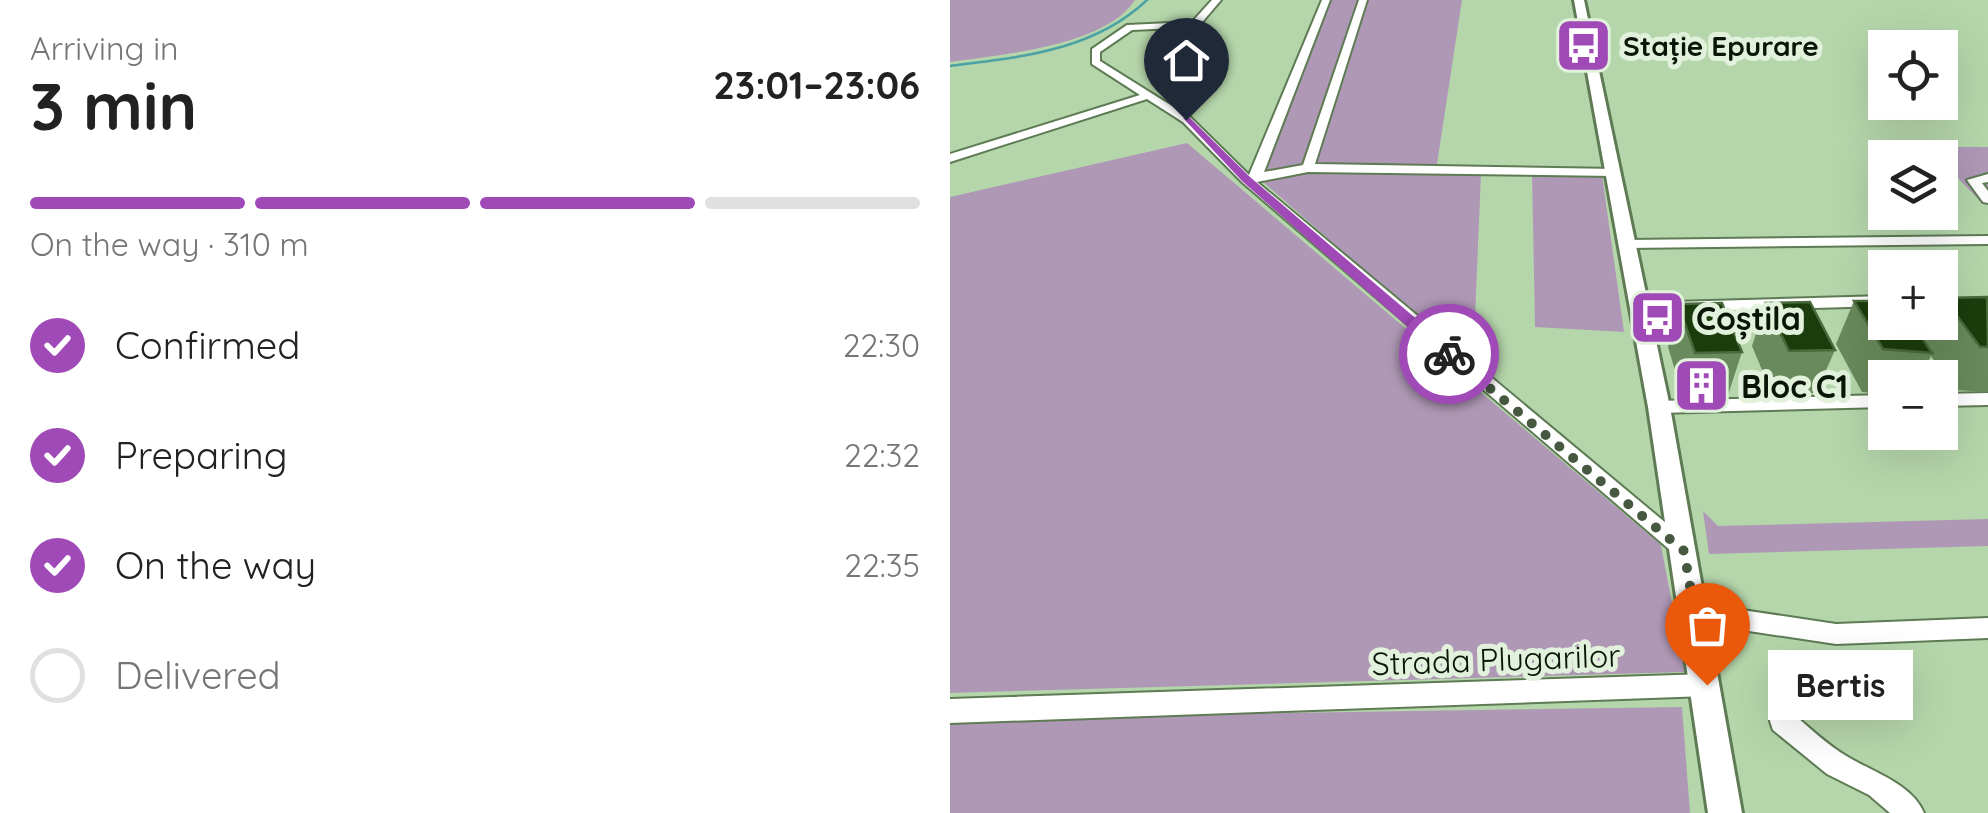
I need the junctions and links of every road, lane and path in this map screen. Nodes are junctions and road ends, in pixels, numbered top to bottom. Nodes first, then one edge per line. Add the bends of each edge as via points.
1 (1216, 0) edge
2 (1326, 0) edge
3 (1363, 0) edge
4 (1579, 0) edge
5 (1148, 96) junction
6 (950, 158) edge
7 (1308, 168) junction
8 (1614, 172) junction
9 (1251, 178) junction
10 (1988, 178) edge
11 (1988, 199) edge
12 (1988, 240) edge
13 (1627, 244) junction
14 (1868, 301) edge
15 (1638, 308) junction
16 (1988, 399) edge
17 (1958, 400) edge
18 (1868, 402) edge
19 (1659, 407) junction
20 (1684, 551) junction
21 (1696, 618) junction
22 (1988, 628) edge
23 (1707, 685) junction
24 (950, 710) edge
25 (1782, 721) dead end
26 (1725, 813) edge
27 (1911, 813) edge

1 - 5 street via 1191,26 1130,28 1096,51 1095,62
2 - 9 street
3 - 7 street
4 - 8 street
5 - 6 street
5 - 9 street
7 - 8 street
7 - 9 street
8 - 13 street
9 - 20 street
10 - 11 street via 1973,180
12 - 13 street
13 - 15 street
14 - 15 street
15 - 19 street
16 - 17 street
18 - 19 street
19 - 20 street
20 - 21 street
21 - 22 street via 1836,634
21 - 23 street
23 - 24 street, Strada Plugarilor
23 - 26 street
25 - 27 street

